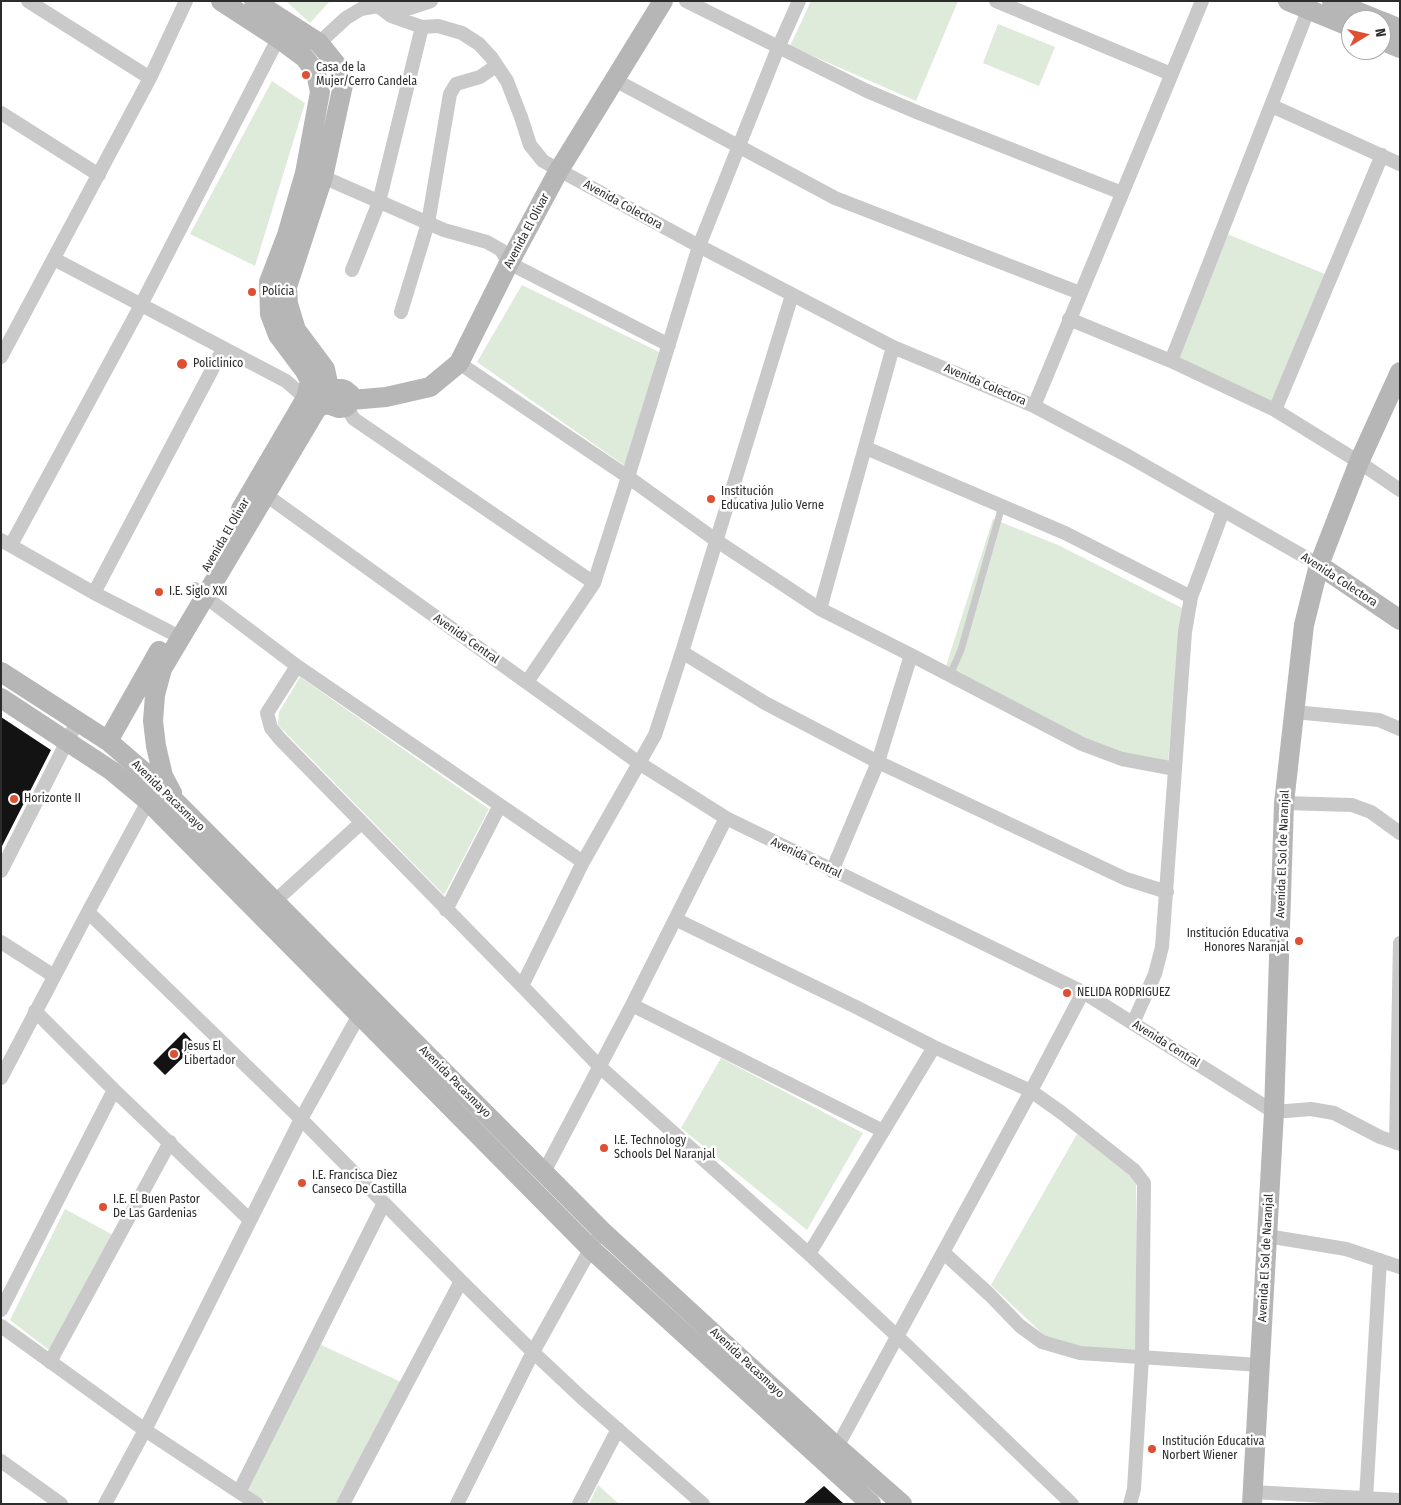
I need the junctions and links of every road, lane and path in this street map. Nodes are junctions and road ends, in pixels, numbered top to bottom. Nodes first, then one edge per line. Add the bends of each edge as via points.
1 (28, 1) edge
2 (186, 1) edge
3 (221, 1) edge
4 (254, 1) edge
5 (431, 1) edge
6 (663, 1) edge
7 (686, 1) edge
8 (799, 1) edge
9 (996, 1) edge
10 (1202, 1) edge
11 (1288, 1) edge
12 (1332, 1) edge
13 (378, 6) junction
14 (1311, 6) edge
15 (1353, 10) edge
16 (1341, 22) edge
17 (422, 27) junction
18 (282, 30) junction
19 (318, 43) junction
20 (778, 48) junction
21 (496, 66) junction
22 (1172, 74) junction
23 (150, 78) junction
24 (615, 80) junction
25 (1272, 106) junction
26 (3, 118) edge
27 (738, 146) junction
28 (1382, 155) junction
29 (1400, 164) edge
30 (559, 170) junction
31 (98, 175) junction
32 (323, 177) junction
33 (1122, 193) junction
34 (379, 202) junction
35 (428, 223) junction
36 (699, 246) junction
37 (54, 259) junction
38 (509, 263) junction
39 (352, 270) dead end
40 (1080, 293) junction
41 (792, 295) junction
42 (141, 305) junction
43 (401, 312) dead end
44 (1069, 318) junction
45 (669, 345) junction
46 (893, 347) junction
47 (223, 349) junction
48 (1, 357) edge
49 (1171, 361) junction
50 (460, 363) junction
51 (1400, 372) edge
52 (329, 396) junction
53 (1034, 406) junction
54 (1275, 410) junction
55 (866, 448) junction
56 (1359, 462) junction
57 (628, 477) junction
58 (1400, 490) edge
59 (260, 491) junction
60 (1002, 506) junction
61 (1223, 511) junction
62 (716, 540) junction
63 (6, 543) edge
64 (1319, 565) junction
65 (594, 583) junction
66 (200, 592) junction
67 (94, 593) junction
68 (1191, 597) junction
69 (820, 609) junction
70 (1400, 620) edge
71 (170, 632) junction
72 (682, 652) junction
73 (911, 655) junction
74 (297, 666) junction
75 (950, 675) junction
76 (4, 680) edge
77 (527, 682) junction
78 (1, 698) edge
79 (1294, 712) junction
80 (77, 722) junction
81 (1400, 728) edge
82 (108, 740) junction
83 (67, 742) junction
84 (878, 762) junction
85 (639, 764) junction
86 (1176, 769) junction
87 (157, 783) junction
88 (148, 801) junction
89 (176, 802) junction
90 (1284, 803) junction
91 (500, 805) junction
92 (726, 818) junction
93 (361, 823) junction
94 (1400, 833) edge
95 (583, 862) junction
96 (1, 871) edge
97 (832, 871) junction
98 (1167, 892) junction
99 (275, 901) junction
100 (446, 910) junction
101 (88, 912) junction
102 (675, 919) junction
103 (1, 942) edge
104 (1400, 943) edge
105 (54, 976) junction
106 (1400, 982) edge
107 (522, 986) junction
108 (1083, 992) junction
109 (370, 996) junction
110 (632, 1005) junction
111 (35, 1011) junction
112 (359, 1015) junction
113 (1133, 1023) junction
114 (934, 1047) junction
115 (600, 1067) junction
116 (2, 1074) edge
117 (114, 1090) junction
118 (1031, 1092) junction
119 (1274, 1112) junction
120 (301, 1119) junction
121 (883, 1131) junction
122 (170, 1142) junction
123 (1398, 1144) edge
124 (544, 1172) junction
125 (384, 1203) junction
126 (250, 1220) junction
127 (601, 1230) junction
128 (1267, 1236) junction
129 (590, 1248) junction
130 (944, 1253) junction
131 (809, 1254) junction
132 (1380, 1260) junction
133 (1400, 1267) edge
134 (461, 1281) junction
135 (1, 1310) edge
136 (1, 1326) edge
137 (898, 1337) junction
138 (534, 1352) junction
139 (1142, 1357) junction
140 (50, 1362) junction
141 (1260, 1365) junction
142 (618, 1429) junction
143 (145, 1430) junction
144 (837, 1447) junction
145 (1, 1461) edge
146 (869, 1475) junction
147 (239, 1492) junction
148 (1252, 1498) edge
149 (1366, 1498) junction
150 (861, 1500) edge
151 (1400, 1500) edge
152 (56, 1502) edge
153 (105, 1504) edge
154 (257, 1504) edge
155 (343, 1504) edge
156 (457, 1504) edge
157 (579, 1504) edge
158 (703, 1504) edge
159 (902, 1504) edge
160 (1072, 1504) edge
161 (1130, 1504) edge

1 - 23 street
2 - 23 street
3 - 18 street
4 - 18 street
5 - 13 street via 410,8
6 - 24 street, Avenida El Olivar
7 - 20 street
8 - 20 street
9 - 22 street
10 - 22 street
11 - 14 street
12 - 15 street
13 - 17 street, Avenida Colectora via 391,16
13 - 19 street via 361,8
14 - 16 street
14 - 25 street
17 - 21 street, Avenida Colectora via 438,26 462,33 479,44
17 - 34 street
18 - 19 street
18 - 42 street
18 - 52 street via 316,73 320,92 306,172 269,282 270,314 278,335
19 - 32 street via 340,69 343,85
20 - 27 street
20 - 33 street via 918,113
21 - 30 street, Avenida Colectora via 507,81 530,145 543,161
21 - 35 street via 480,77 456,84 450,94
22 - 33 street
23 - 31 street
24 - 27 street
24 - 30 street, Avenida El Olivar
25 - 28 street
25 - 49 street
26 - 31 street
27 - 36 street
27 - 40 street via 835,198
28 - 29 street
28 - 54 street
30 - 36 street, Avenida Colectora
30 - 38 street, Avenida El Olivar
31 - 37 street
32 - 34 street
32 - 52 street via 287,287 288,304 296,330 324,369
33 - 40 street
34 - 35 street
34 - 39 street
35 - 38 street via 487,242 501,250
35 - 43 street
36 - 41 street, Avenida Colectora
36 - 45 street
37 - 42 street
37 - 48 street
38 - 45 street
38 - 50 street, Avenida El Olivar
40 - 44 street
41 - 46 street, Avenida Colectora
41 - 62 street
42 - 47 street
42 - 63 street
44 - 49 street
44 - 53 street
45 - 57 street
46 - 53 street, Avenida Colectora
46 - 55 street
47 - 52 street via 286,381
47 - 67 street
49 - 54 street
50 - 52 street, Avenida El Olivar via 430,387 386,397
50 - 57 street
51 - 56 street, Avenida El Sol de Naranjal
52 - 59 street, Avenida El Olivar
52 - 65 street via 354,420
53 - 61 street, Avenida Colectora
54 - 56 street
55 - 60 street
55 - 69 street
56 - 58 street
56 - 64 street, Avenida El Sol de Naranjal
57 - 62 street
57 - 65 street
59 - 66 street, Avenida El Olivar
59 - 77 street, Avenida Central
60 - 68 street via 1065,533
60 - 75 lane via 961,650
61 - 64 street, Avenida Colectora
61 - 68 street
62 - 69 street
62 - 72 street
63 - 67 street
64 - 70 street, Avenida Colectora
64 - 79 street, Avenida El Sol de Naranjal via 1304,625
65 - 77 street
66 - 71 street, Avenida El Olivar
66 - 74 street
66 - 89 street via 162,669 155,694 153,721 156,746 163,776
67 - 71 street
68 - 86 street via 1185,632
69 - 73 street
71 - 82 street, Avenida El Olivar
72 - 84 street via 765,703
72 - 85 street via 655,735
73 - 75 street
73 - 84 street
74 - 91 street
74 - 93 street via 267,713 271,728
75 - 86 street via 1082,744 1122,759
76 - 80 street, Avenida Pacasmayo
77 - 85 street, Avenida Central
78 - 83 street, Avenida Pacasmayo
79 - 81 street via 1379,720
79 - 90 street, Avenida El Sol de Naranjal
80 - 82 street, Avenida Pacasmayo
80 - 83 street
82 - 87 street, Avenida Pacasmayo
83 - 88 street, Avenida Pacasmayo via 112,771
83 - 96 street
84 - 97 street
84 - 98 street via 1126,880
85 - 92 street, Avenida Central
85 - 95 street
86 - 98 street
87 - 88 street
87 - 89 street, Avenida Pacasmayo
88 - 101 street
88 - 112 street, Avenida Pacasmayo
89 - 99 street, Avenida Pacasmayo
90 - 94 street via 1352,805 1371,812
90 - 119 street, Avenida El Sol de Naranjal
91 - 95 street
91 - 100 street
92 - 97 street, Avenida Central
92 - 102 street
93 - 99 street
93 - 100 street
95 - 107 street
97 - 108 street, Avenida Central
98 - 113 street via 1162,948 1155,974
99 - 109 street, Avenida Pacasmayo
100 - 107 street
101 - 105 street
101 - 120 street
102 - 110 street
102 - 114 street
103 - 105 street
104 - 106 street
105 - 111 street
106 - 123 street
107 - 115 street
108 - 113 street, Avenida Central
108 - 118 street
109 - 112 street
109 - 124 street, Avenida Pacasmayo
110 - 115 street
110 - 121 street
111 - 116 street
111 - 117 street
112 - 120 street
112 - 129 street, Avenida Pacasmayo
113 - 119 street, Avenida Central
114 - 118 street
114 - 121 street
115 - 124 street
115 - 131 street
117 - 122 street
117 - 135 street
118 - 130 street
118 - 139 street via 1134,1170 1144,1183
119 - 123 street via 1311,1109 1334,1113
119 - 128 street, Avenida El Sol de Naranjal
120 - 125 street
120 - 126 street
121 - 131 street
122 - 126 street
122 - 140 street
124 - 127 street, Avenida Pacasmayo
125 - 134 street
125 - 147 street
126 - 143 street
127 - 129 street
127 - 144 street, Avenida Pacasmayo
128 - 132 street via 1346,1248
128 - 141 street, Avenida El Sol de Naranjal
129 - 138 street
129 - 150 street, Avenida Pacasmayo
130 - 137 street
130 - 139 street via 1020,1326 1042,1342 1080,1353
131 - 137 street
132 - 133 street
132 - 149 street
134 - 138 street
134 - 155 street
136 - 140 street
137 - 144 street
137 - 160 street
138 - 142 street
138 - 156 street
139 - 141 street
139 - 161 street via 1134,1489
140 - 143 street
141 - 148 street, Avenida El Sol de Naranjal
142 - 157 street
142 - 158 street
143 - 147 street
143 - 153 street
144 - 146 street, Avenida Pacasmayo
145 - 152 street
146 - 150 street
146 - 159 street, Avenida Pacasmayo
147 - 154 street
148 - 149 street
149 - 151 street

